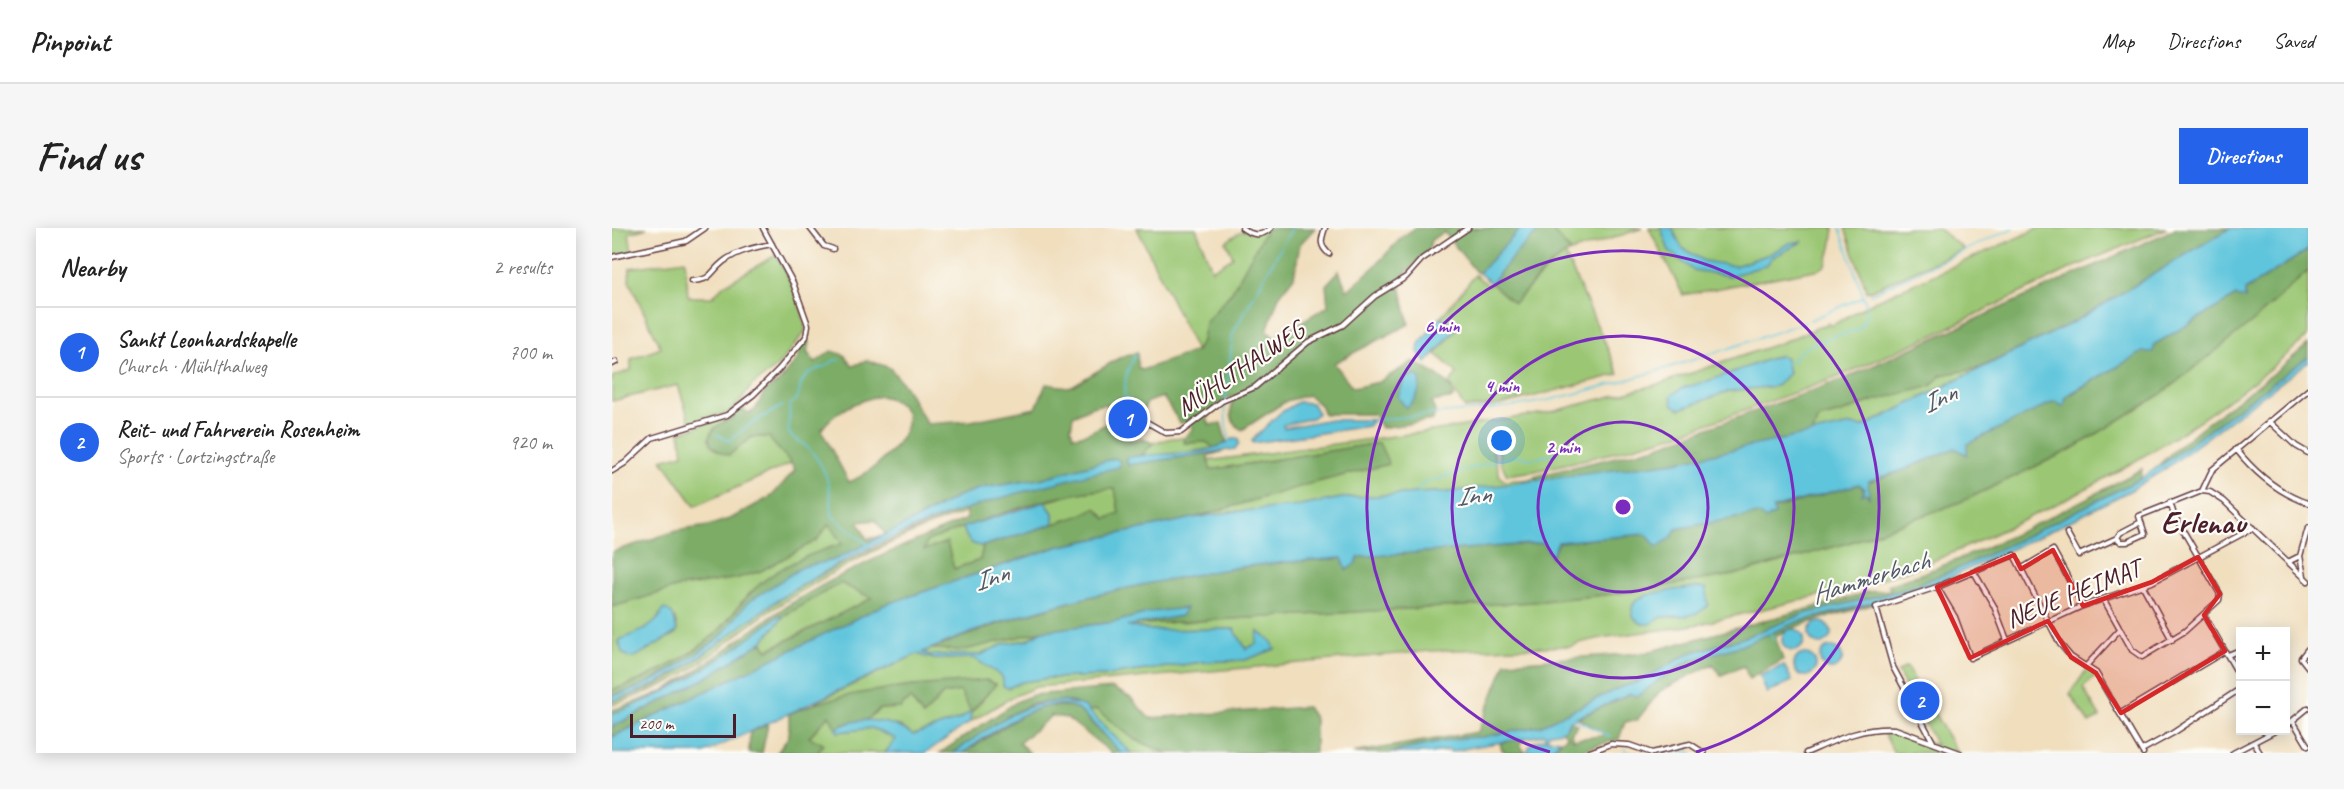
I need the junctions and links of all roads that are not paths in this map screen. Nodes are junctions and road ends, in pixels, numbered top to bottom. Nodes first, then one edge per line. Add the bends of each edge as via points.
1 (705, 228) edge
2 (763, 228) edge
3 (810, 228) edge
4 (1242, 228) edge
5 (1271, 228) edge
6 (1325, 228) edge
7 (1468, 228) edge
8 (772, 244) junction
9 (834, 249) dead end
10 (1329, 254) dead end
11 (612, 257) edge
12 (692, 281) dead end
13 (2308, 392) edge
14 (1124, 416) dead end
15 (2269, 421) junction
16 (2236, 449) junction
17 (2308, 453) edge
18 (612, 471) edge
19 (2202, 491) junction
20 (2170, 502) junction
21 (2308, 503) edge
22 (2141, 522) junction
23 (2253, 528) junction
24 (2308, 528) edge
25 (2067, 533) dead end
26 (2117, 538) junction
27 (2300, 556) junction
28 (2198, 558) junction
29 (2288, 562) junction
30 (2021, 568) junction
31 (1974, 572) junction
32 (2306, 579) edge
33 (2143, 586) junction
34 (1938, 587) junction
35 (2104, 600) junction
36 (2083, 606) junction
37 (2204, 615) junction
38 (2048, 621) junction
39 (2120, 629) junction
40 (2007, 640) junction
41 (2172, 640) junction
42 (2308, 649) edge
43 (2236, 651) edge
44 (2226, 653) junction
45 (2086, 666) junction
46 (2308, 667) edge
47 (2236, 669) edge
48 (2236, 692) edge
49 (2308, 708) edge
50 (2121, 713) junction
51 (2293, 721) junction
52 (2290, 723) edge
53 (2267, 735) edge
54 (1933, 742) junction
55 (2254, 743) junction
56 (2308, 746) edge
57 (2143, 751) edge
58 (1587, 753) edge
59 (1704, 753) edge
60 (1806, 753) edge
61 (1960, 753) edge
62 (2233, 753) edge
63 (2259, 753) edge

1 - 11 street via 686,242
2 - 8 street
3 - 9 street via 824,246
4 - 5 street via 1257,235
6 - 10 street via 1320,242
7 - 14 street, MÜHLTHALWEG via 1422,259 1406,277 1370,300 1343,325 1308,342 1256,387 1224,400 1190,426 1175,434 1166,433 1136,416
8 - 12 street via 737,253 706,279
8 - 18 street via 793,283 808,333 779,369 727,415 652,438
13 - 15 street
15 - 16 street
15 - 17 street
16 - 19 street via 2212,470
16 - 21 street via 2249,466 2272,484
19 - 20 street
19 - 23 street via 2224,501
20 - 22 street via 2139,516
20 - 28 street
22 - 26 street
22 - 26 street via 2145,534 2127,542
23 - 28 street, NEUE HEIMAT
23 - 29 street
24 - 27 street
25 - 26 street via 2079,555
27 - 29 street
27 - 32 street
28 - 33 street, NEUE HEIMAT
28 - 37 street via 2220,594
29 - 32 street
30 - 31 street via 2014,555
30 - 36 street via 2053,550
30 - 38 street
31 - 34 street
31 - 40 street via 1995,606
33 - 35 street, NEUE HEIMAT
33 - 41 street
34 - 40 street, NEUE HEIMAT via 1955,617 1970,658
34 - 54 street via 1876,607 1893,667
35 - 36 street, NEUE HEIMAT
35 - 39 street
36 - 38 street, NEUE HEIMAT
37 - 41 street
37 - 44 street
38 - 40 street, NEUE HEIMAT
38 - 45 street via 2060,644
39 - 41 street via 2139,657
39 - 45 street
42 - 46 street via 2301,658
43 - 44 street
44 - 47 street
44 - 50 street
45 - 50 street via 2096,673
48 - 57 street
49 - 51 street
50 - 57 street
51 - 52 street
51 - 56 street
53 - 55 street
54 - 60 street via 1895,729 1875,729 1844,736
54 - 61 street
55 - 62 street
55 - 63 street
58 - 59 street via 1621,743 1652,753 1692,744

